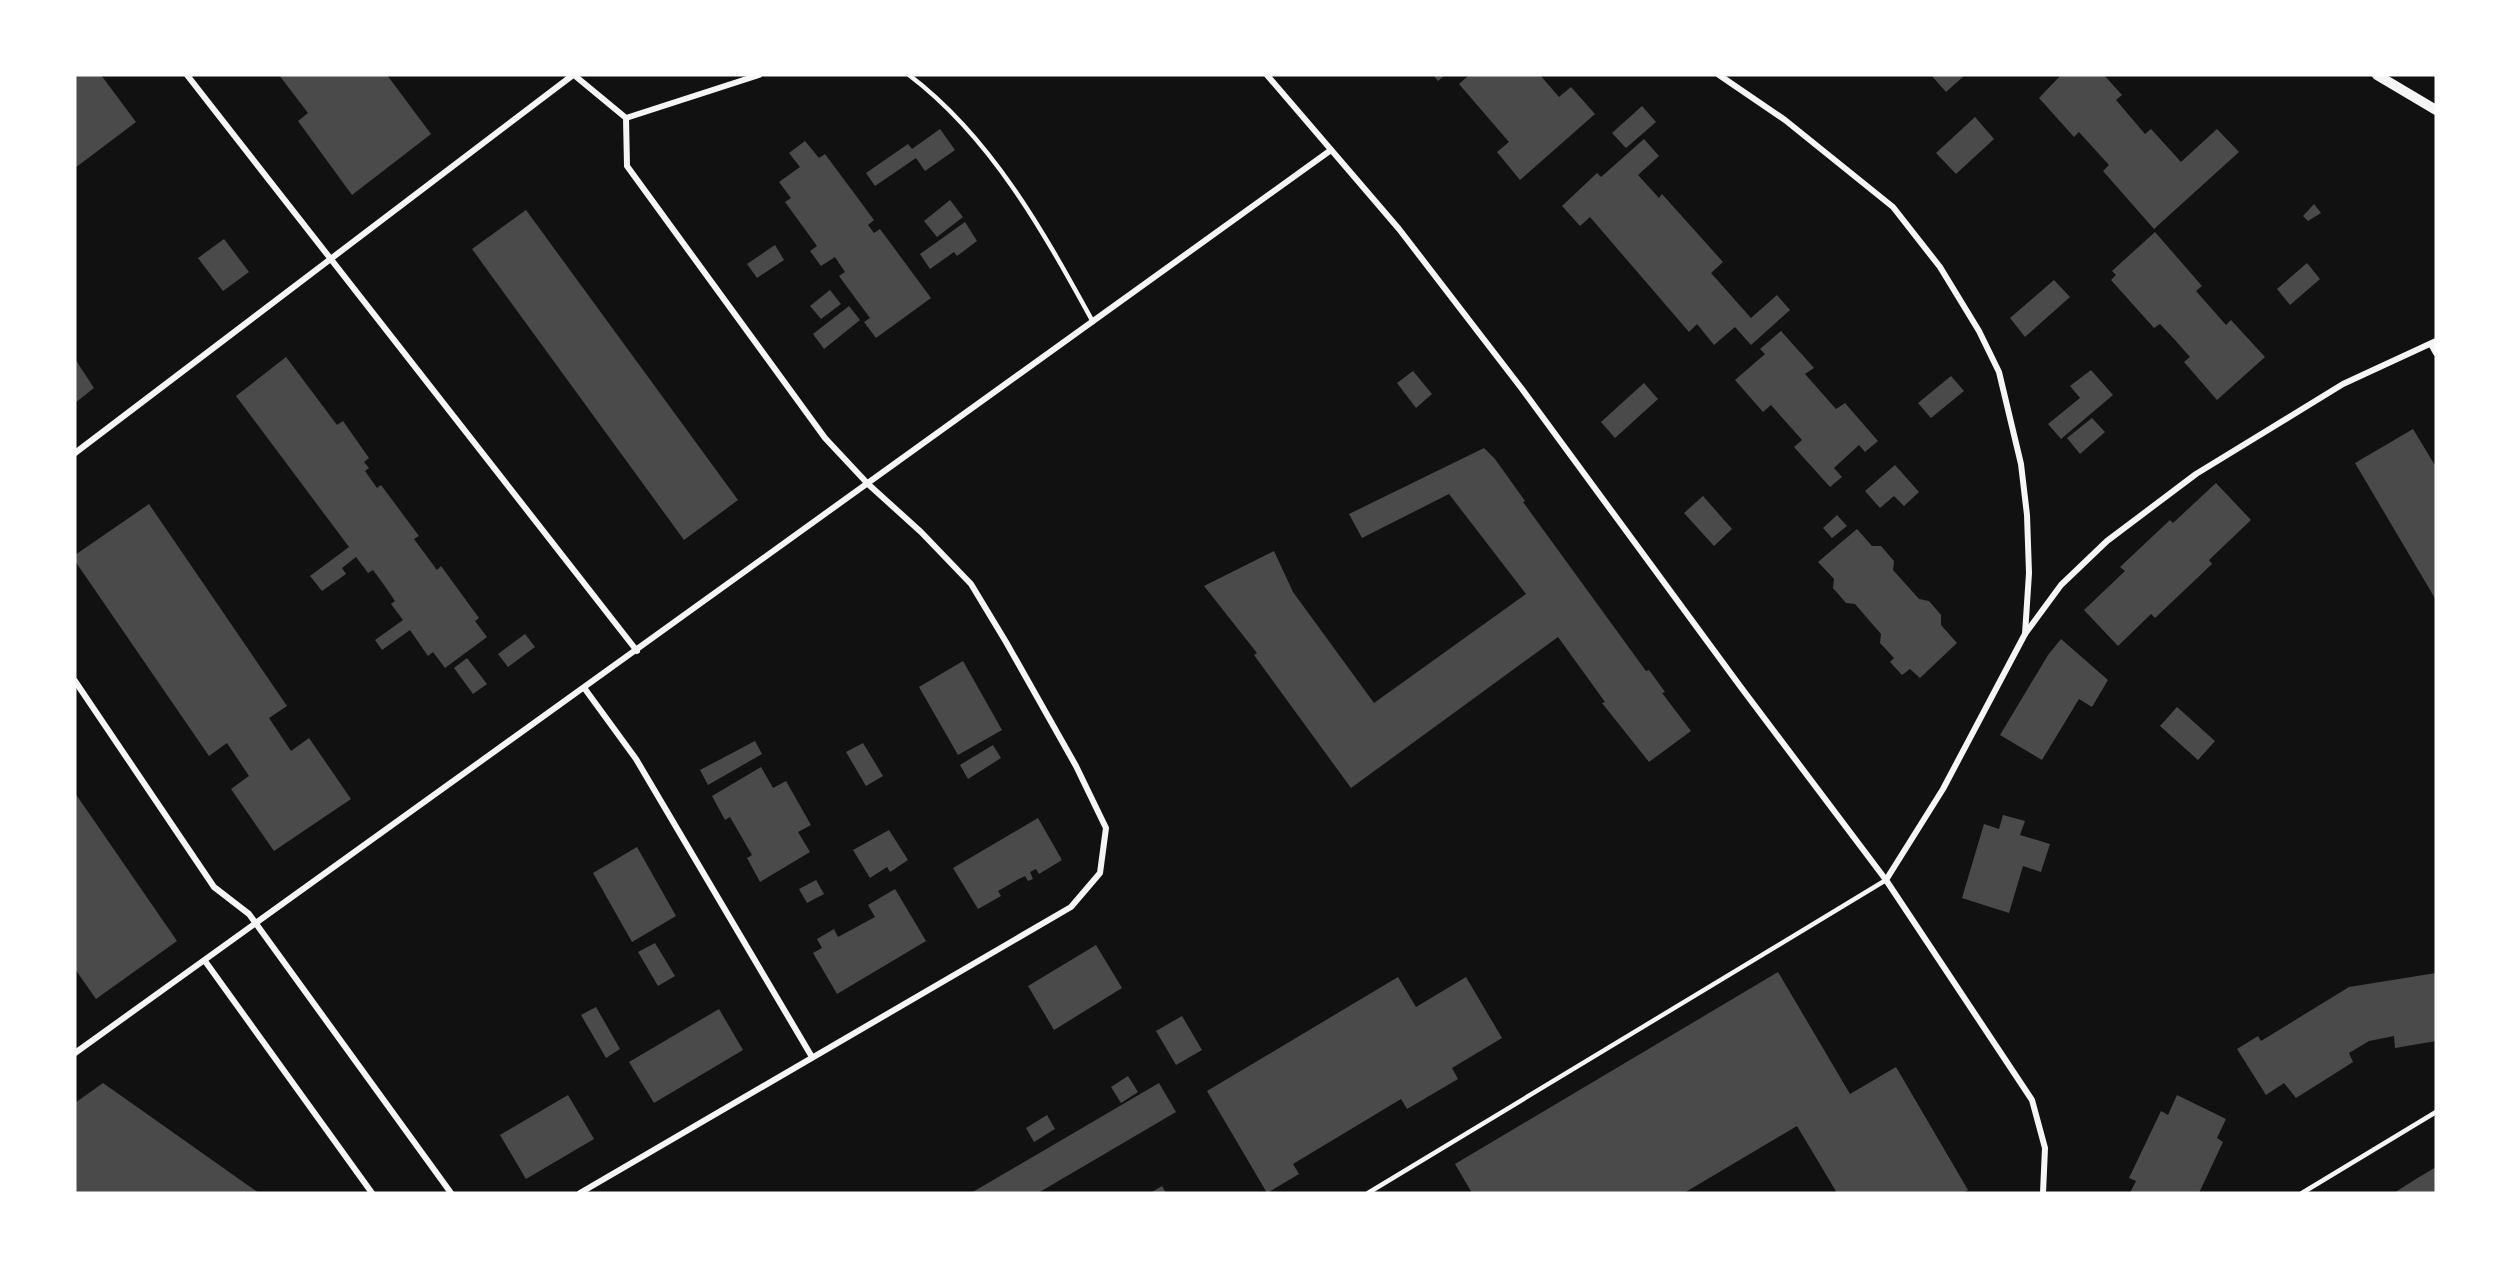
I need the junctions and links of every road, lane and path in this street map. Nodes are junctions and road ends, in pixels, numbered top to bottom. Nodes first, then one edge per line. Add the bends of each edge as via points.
1 (187, 75) edge
2 (574, 75) edge
3 (759, 75) edge
4 (909, 75) edge
5 (1267, 75) edge
6 (1719, 75) edge
7 (2377, 75) edge
8 (2436, 110) edge
9 (626, 118) junction
10 (1331, 150) junction
11 (331, 259) junction
12 (1093, 322) junction
13 (2433, 343) edge
14 (2436, 353) edge
15 (75, 453) edge
16 (868, 484) junction
17 (2025, 634) junction
18 (637, 651) junction
19 (75, 681) edge
20 (585, 688) junction
21 (1886, 880) junction
22 (256, 925) junction
23 (205, 961) junction
24 (75, 1053) edge
25 (812, 1057) junction
26 (2436, 1112) edge
27 (372, 1193) edge
28 (451, 1193) edge
29 (580, 1193) edge
30 (1368, 1193) edge
31 (2044, 1193) edge
32 (2302, 1193) edge

1 - 11 street
2 - 9 street
2 - 11 street
3 - 9 street
4 - 12 lane via 993,159 1045,235
5 - 10 street
6 - 17 street via 1785,120 1893,207 1940,267 1979,332 1999,372 2021,464 2029,573
7 - 8 street
9 - 16 street via 627,166 825,438
10 - 12 street
10 - 21 street via 1399,229 1516,380
11 - 15 street
11 - 18 street
12 - 16 street
13 - 14 street
13 - 17 street via 2343,384 2196,474 2107,541 2061,585
16 - 18 street
16 - 25 street via 971,584 1070,756 1106,828 1100,873 1071,907
17 - 21 street via 1943,789
18 - 20 street
19 - 22 street via 214,887 249,914
20 - 22 street
20 - 25 street via 636,759
21 - 30 lane
21 - 31 street via 2032,1100 2045,1148
22 - 23 street
22 - 28 street
23 - 24 street
23 - 27 street
25 - 29 street
26 - 32 lane

